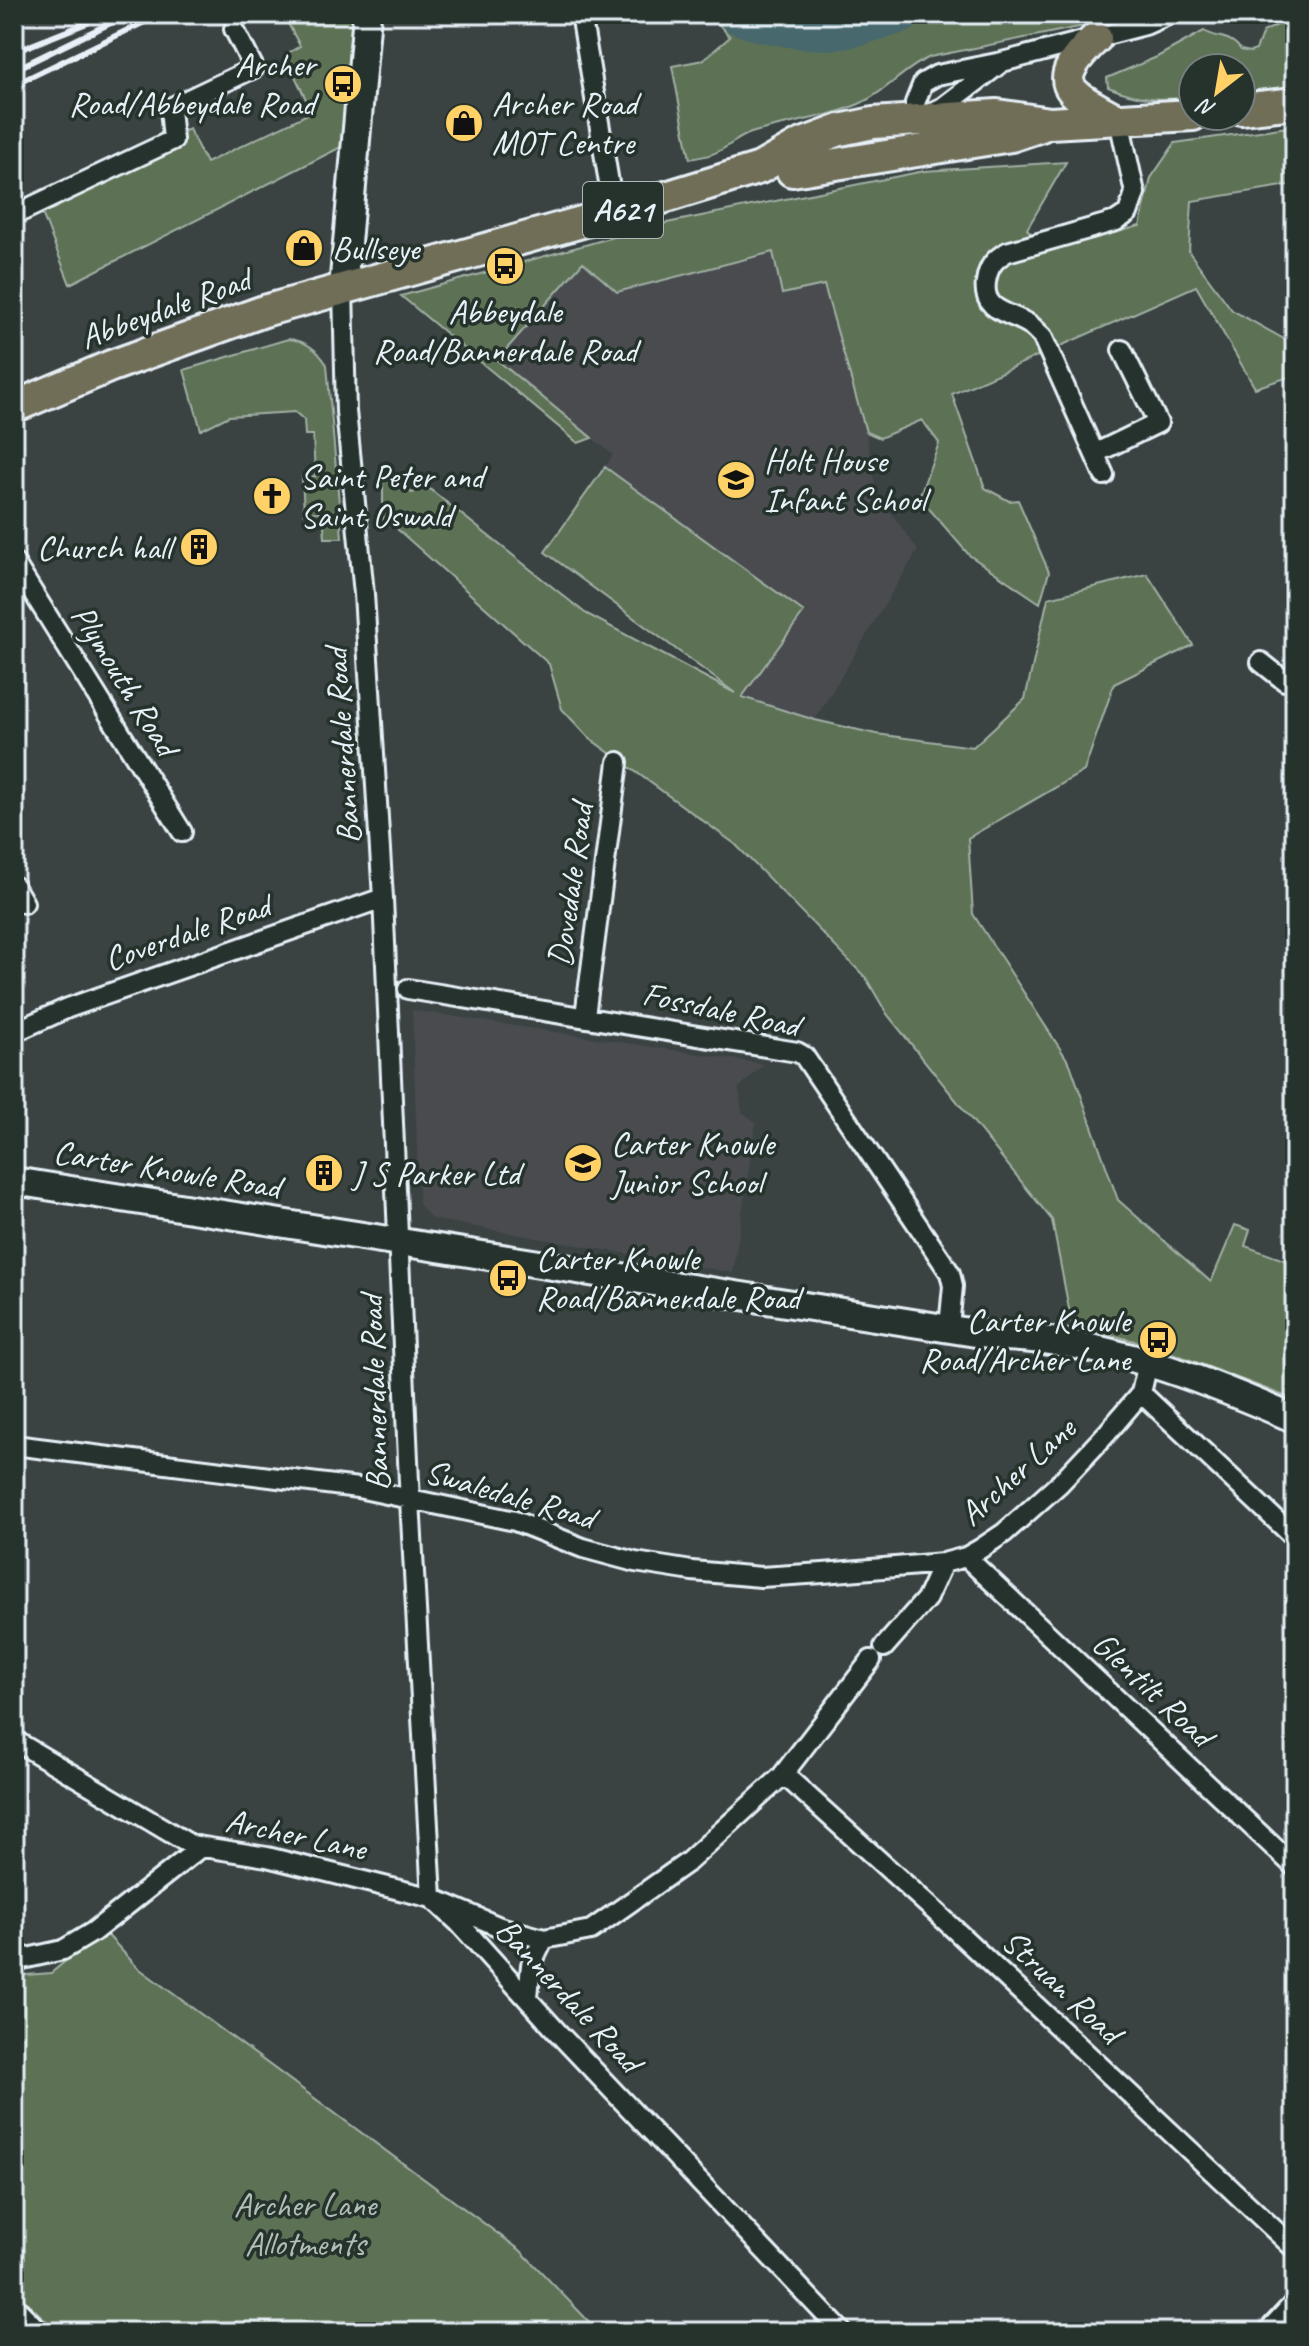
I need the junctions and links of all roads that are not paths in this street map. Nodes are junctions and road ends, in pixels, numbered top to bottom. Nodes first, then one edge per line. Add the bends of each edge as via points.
1 (367, 14) edge
2 (581, 14) edge
3 (1167, 16) edge
4 (234, 29) dead end
5 (1096, 38) junction
6 (1002, 62) junction
7 (1295, 103) edge
8 (1257, 107) edge
9 (1177, 116) edge
10 (1119, 120) junction
11 (915, 121) junction
12 (1050, 123) junction
13 (976, 141) junction
14 (938, 146) junction
15 (877, 156) junction
16 (760, 168) junction
17 (792, 171) junction
18 (614, 213) junction
19 (14, 215) edge
20 (343, 289) junction
21 (1122, 350) dead end
22 (14, 407) edge
23 (1096, 453) junction
24 (1104, 475) dead end
25 (14, 562) edge
26 (1261, 662) dead end
27 (1295, 679) edge
28 (618, 762) dead end
29 (182, 832) dead end
30 (14, 886) edge
31 (383, 898) junction
32 (24, 903) dead end
33 (408, 989) dead end
34 (585, 1016) junction
35 (14, 1032) edge
36 (14, 1181) edge
37 (398, 1243) junction
38 (949, 1327) junction
39 (1148, 1363) junction
40 (1141, 1393) junction
41 (1295, 1419) edge
42 (14, 1445) edge
43 (410, 1499) junction
44 (1295, 1538) edge
45 (966, 1557) junction
46 (943, 1563) junction
47 (14, 1740) edge
48 (781, 1777) junction
49 (201, 1847) junction
50 (1295, 1867) edge
51 (432, 1898) junction
52 (544, 1939) junction
53 (14, 1961) edge
54 (528, 1997) junction
55 (1295, 2249) edge
56 (1295, 2302) edge
57 (14, 2306) edge
58 (40, 2332) edge
59 (842, 2332) edge
60 (1267, 2332) edge

1 - 20 street
2 - 18 street
3 - 5 street
4 - 19 street via 254,68 170,108 173,140
5 - 6 street
5 - 10 main road via 1071,63 1068,85 1081,100
6 - 11 street via 943,107
6 - 11 street via 950,71 923,83
7 - 8 main road
9 - 10 main road, Abbeydale Road / A621
10 - 12 main road, Abbeydale Road / A621
10 - 23 street via 1135,193 1128,213 1007,252 995,259 985,289 997,311 1030,324 1042,336
11 - 12 main road, Abbeydale Road / A621 via 997,115
11 - 14 main road
11 - 15 main road
11 - 16 main road, Abbeydale Road / A621 via 840,130
12 - 13 main road, Abbeydale Road / A621
13 - 14 main road, Abbeydale Road / A621
13 - 17 main road, Abbeydale Road / A621 via 954,159 827,179
14 - 15 main road, Abbeydale Road / A621
15 - 17 main road, Abbeydale Road / A621
16 - 17 main road, Abbeydale Road / A621
16 - 18 main road, Abbeydale Road / A621
18 - 20 main road, Abbeydale Road / A621
20 - 22 main road, Abbeydale Road / A621 via 264,311
20 - 31 street, Bannerdale Road via 346,411 364,594
21 - 23 street via 1158,423
23 - 24 street
25 - 29 street, Plymouth Road
26 - 27 street via 1285,681
28 - 34 street, Dovedale Road
30 - 32 street
31 - 35 street, Coverdale Road via 68,1008
31 - 37 street, Bannerdale Road
33 - 34 street, Fossdale Road
34 - 38 street, Fossdale Road via 804,1056 950,1273
36 - 37 street, Carter Knowle Road
37 - 38 street, Carter Knowle Road
37 - 43 street, Bannerdale Road
38 - 39 street, Carter Knowle Road via 1034,1338
39 - 40 street, Archer Lane
39 - 41 street, Carter Knowle Road
40 - 44 street
40 - 45 street, Archer Lane via 1059,1484 1004,1533
42 - 43 street, Swaledale Road
43 - 46 street, Swaledale Road via 515,1521 635,1562 692,1571 761,1577
43 - 51 street, Bannerdale Road
45 - 46 street, Archer Lane
45 - 50 street, Glentilt Road
46 - 48 street, Archer Lane via 927,1598
47 - 49 street via 181,1841
48 - 52 street, Archer Lane via 689,1861 618,1913 591,1930
48 - 55 street, Struan Road via 937,1913
49 - 51 street, Archer Lane via 267,1857
49 - 53 street, Archer Lane via 93,1932 63,1950
51 - 52 street, Archer Lane
51 - 54 street, Bannerdale Road
52 - 54 street via 531,1965
54 - 59 street, Bannerdale Road
56 - 60 street
57 - 58 street

